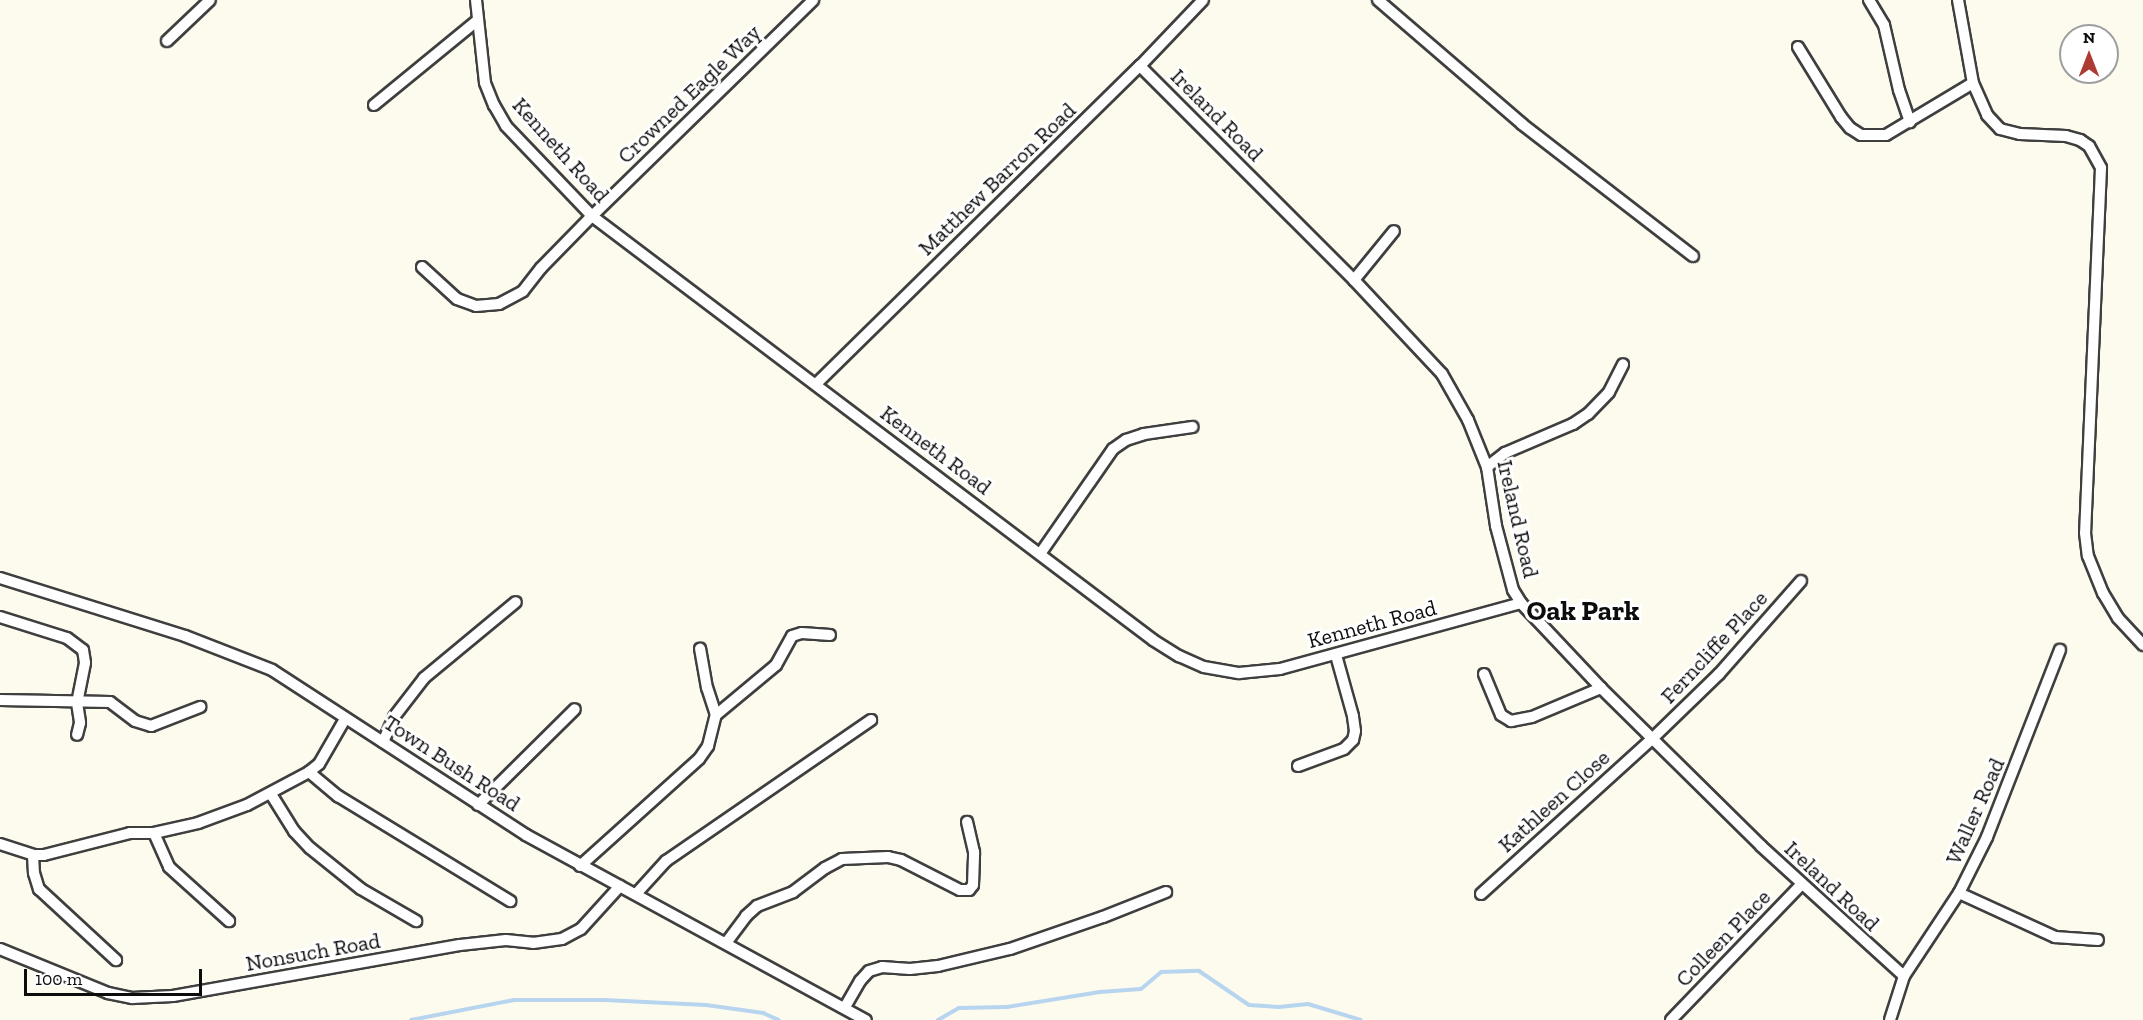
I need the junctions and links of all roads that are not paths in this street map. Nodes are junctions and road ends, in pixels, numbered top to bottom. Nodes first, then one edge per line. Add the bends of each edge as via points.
1 (210, 0) edge
2 (476, 0) edge
3 (813, 0) edge
4 (1203, 0) edge
5 (1378, 0) edge
6 (1869, 0) edge
7 (1958, 0) edge
8 (478, 20) junction
9 (167, 41) dead end
10 (1798, 47) dead end
11 (1140, 66) junction
12 (1972, 83) junction
13 (374, 105) dead end
14 (1910, 122) junction
15 (592, 216) junction
16 (1394, 231) dead end
17 (1694, 256) dead end
18 (423, 267) dead end
19 (1354, 280) junction
20 (1623, 364) dead end
21 (816, 384) junction
22 (1192, 427) dead end
23 (1487, 467) junction
24 (1040, 554) junction
25 (0, 578) edge
26 (1801, 581) dead end
27 (516, 602) dead end
28 (1521, 603) junction
29 (0, 617) edge
30 (830, 635) dead end
31 (2143, 645) edge
32 (700, 649) dead end
33 (2060, 650) dead end
34 (1336, 655) junction
35 (1484, 674) dead end
36 (1601, 688) junction
37 (0, 700) edge
38 (77, 703) junction
39 (200, 707) dead end
40 (575, 709) dead end
41 (717, 715) junction
42 (345, 719) junction
43 (871, 720) dead end
44 (77, 735) dead end
45 (1654, 738) junction
46 (383, 742) junction
47 (1298, 766) dead end
48 (309, 772) junction
49 (271, 794) junction
50 (478, 805) junction
51 (967, 822) dead end
52 (154, 833) junction
53 (0, 844) edge
54 (33, 855) junction
55 (580, 866) junction
56 (1802, 884) junction
57 (620, 886) junction
58 (1166, 892) dead end
59 (1959, 893) junction
60 (636, 894) junction
61 (1481, 894) dead end
62 (510, 901) dead end
63 (229, 921) dead end
64 (416, 921) dead end
65 (2098, 940) dead end
66 (726, 943) junction
67 (0, 949) edge
68 (117, 960) dead end
69 (1904, 976) junction
70 (845, 1007) junction
71 (866, 1020) edge
72 (1671, 1020) edge
73 (1890, 1020) edge

1 - 9 street
2 - 8 street, Kenneth Road
3 - 15 street, Crowned Eagle Way
4 - 11 street, Matthew Barron Road
5 - 17 street via 1522,124
6 - 14 street via 1884,25
7 - 12 street
8 - 13 street
8 - 15 street, Kenneth Road via 485,83 506,126
10 - 14 street via 1850,128 1873,137 1886,135
11 - 19 street, Ireland Road
11 - 21 street, Matthew Barron Road
12 - 14 street
12 - 31 street via 2000,129 2080,140 2089,146 2101,168 2085,533 2088,556 2103,593 2118,618
15 - 18 street, Crowned Eagle Way via 541,267 523,291 499,304 476,306 457,299
15 - 21 street, Kenneth Road
16 - 19 street
19 - 23 street, Ireland Road via 1442,374 1468,420
20 - 23 street via 1609,392 1588,414 1505,453
21 - 24 street, Kenneth Road
22 - 24 street via 1144,434 1113,449
23 - 28 street, Ireland Road via 1496,526 1513,590
24 - 34 street, Kenneth Road via 1153,640 1204,667 1239,673 1280,669
25 - 42 street, Town Bush Road via 251,660 296,684
26 - 45 street, Ferncliffe Place via 1750,642
27 - 46 street via 424,678 394,717
28 - 34 street, Kenneth Road
28 - 36 street, Ireland Road
29 - 38 street via 67,638 83,651 85,663
30 - 41 street via 792,636 776,665
32 - 41 street via 709,696
33 - 59 street, Waller Road via 1987,837
34 - 47 street via 1353,716 1353,740 1344,749
35 - 36 street via 1501,715 1511,721 1532,717
36 - 45 street, Ireland Road
37 - 38 street
38 - 39 street via 110,702 135,721 151,726
38 - 44 street
40 - 50 street
41 - 55 street via 708,746 699,759
42 - 46 street, Town Bush Road
42 - 48 street via 319,764
43 - 60 street via 666,861
45 - 56 street, Ireland Road
45 - 61 street, Kathleen Close
46 - 50 street, Town Bush Road
48 - 49 street
48 - 62 street via 338,796
49 - 52 street via 198,824
49 - 64 street via 294,831 310,848 361,889
50 - 55 street, Town Bush Road
51 - 66 street via 974,852 973,885 969,890 960,890 901,860 842,859 793,892 758,906
52 - 54 street via 130,833 57,854
52 - 63 street via 169,867
53 - 54 street
54 - 68 street via 39,889
55 - 57 street, Town Bush Road
56 - 69 street, Ireland Road
56 - 72 street, Colleen Place
57 - 60 street, Town Bush Road
57 - 67 street, Nonsuch Road via 581,929 562,939 460,945 173,996 132,998 108,993
58 - 70 street via 1010,949 938,966 882,967 870,971
59 - 65 street via 2055,937
59 - 69 street, Waller Road
60 - 66 street, Town Bush Road
66 - 70 street, Town Bush Road
69 - 73 street
70 - 71 street, Town Bush Road

